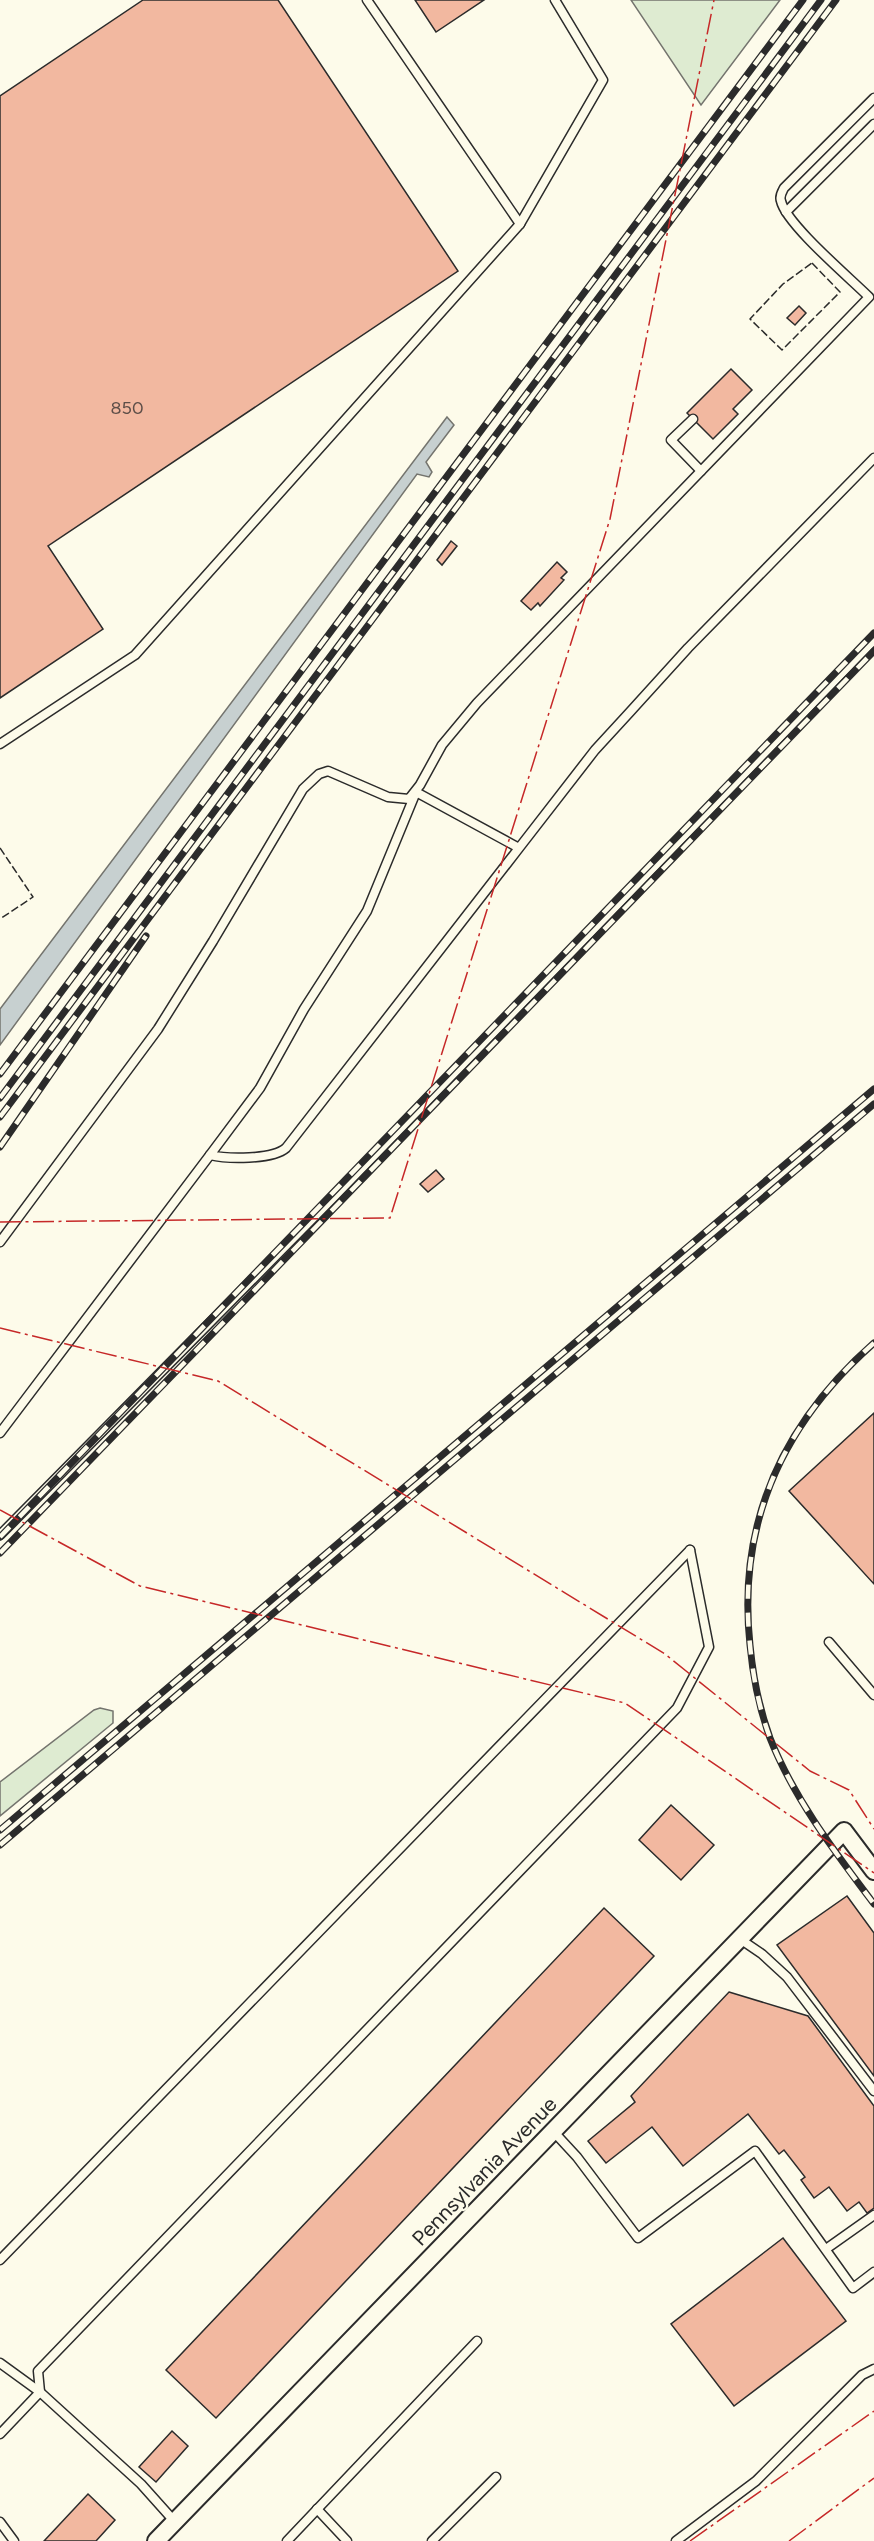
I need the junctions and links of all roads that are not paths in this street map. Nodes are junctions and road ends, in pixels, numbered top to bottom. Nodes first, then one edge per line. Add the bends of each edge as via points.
1 (367, 0) edge
2 (555, 0) edge
3 (874, 98) edge
4 (874, 124) edge
5 (786, 212) junction
6 (520, 224) junction
7 (871, 294) edge
8 (693, 418) dead end
9 (874, 458) edge
10 (701, 471) junction
11 (874, 640) edge
12 (0, 744) edge
13 (416, 792) junction
14 (519, 848) junction
15 (210, 1155) junction
16 (0, 1242) edge
17 (0, 1433) edge
18 (0, 1535) edge
19 (829, 1642) dead end
20 (874, 1695) edge
21 (874, 1871) edge
22 (740, 1939) junction
23 (874, 2091) edge
24 (554, 2131) junction
25 (874, 2215) edge
26 (826, 2249) junction
27 (0, 2260) edge
28 (874, 2272) edge
29 (477, 2341) dead end
30 (0, 2362) edge
31 (874, 2369) edge
32 (40, 2392) junction
33 (0, 2434) edge
34 (496, 2476) dead end
35 (317, 2509) junction
36 (0, 2522) edge
37 (175, 2522) junction
38 (14, 2541) edge
39 (156, 2541) edge
40 (287, 2541) edge
41 (347, 2541) edge
42 (432, 2541) edge
43 (676, 2541) edge

1 - 6 lane
2 - 6 lane via 603,80
3 - 5 lane via 784,188 780,198
4 - 5 lane
5 - 7 lane
6 - 12 lane via 135,655
7 - 10 lane
8 - 10 lane via 671,440
9 - 14 lane via 688,648 595,750
10 - 13 lane via 477,703 442,745
11 - 18 lane
13 - 14 lane
13 - 15 lane via 367,911 304,1009 260,1088
13 - 16 lane via 407,800 393,799 328,771 303,789 158,1029
14 - 15 lane via 286,1148 274,1155
15 - 17 lane
19 - 20 lane
21 - 22 street, Pennsylvania Avenue via 844,1832
22 - 23 lane via 787,1977
22 - 24 street, Pennsylvania Avenue
24 - 26 lane via 638,2238 755,2151
24 - 37 street, Pennsylvania Avenue
25 - 26 lane
26 - 28 lane via 853,2288
27 - 32 lane via 690,1550 709,1647 677,1708 38,2371
29 - 35 lane
30 - 32 lane
31 - 43 lane via 862,2375 756,2481
32 - 33 lane
32 - 37 lane via 141,2484
34 - 42 lane
35 - 40 lane
35 - 41 lane
36 - 38 lane
37 - 39 street, Pennsylvania Avenue

